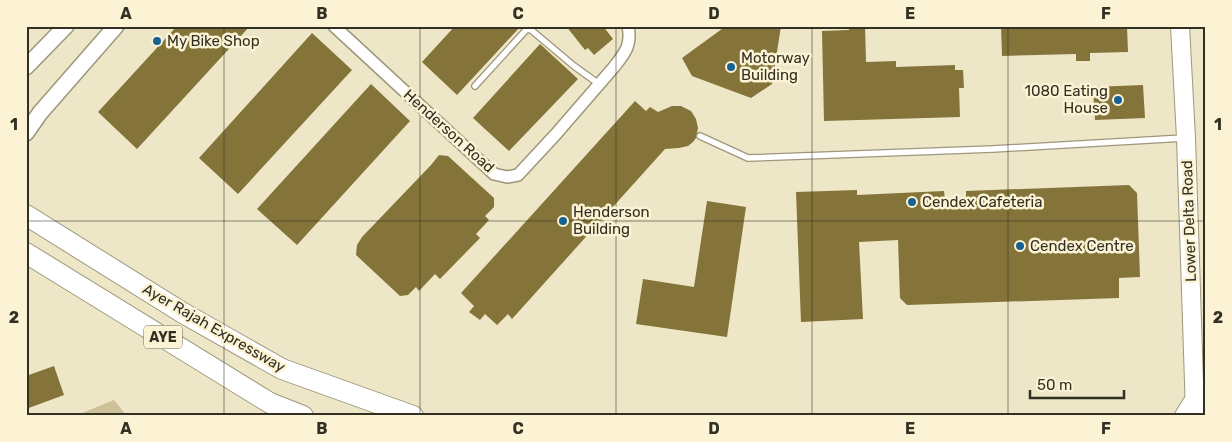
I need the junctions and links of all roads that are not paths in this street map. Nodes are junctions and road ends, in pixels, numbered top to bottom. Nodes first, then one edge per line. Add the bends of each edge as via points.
1 (66, 26) edge
2 (116, 26) edge
3 (334, 26) edge
4 (628, 26) edge
5 (1180, 26) edge
6 (26, 67) edge
7 (599, 84) junction
8 (475, 86) dead end
9 (26, 133) edge
10 (700, 136) dead end
11 (1186, 138) junction
12 (26, 216) edge
13 (26, 253) edge
14 (1192, 406) edge
15 (303, 416) edge
16 (413, 416) edge

1 - 6 main road
2 - 9 main road
3 - 7 street, Henderson Road via 494,174 507,177 518,175 536,157
4 - 7 street, Henderson Road via 629,44 625,54
5 - 11 main road, Lower Delta Road
7 - 8 lane via 530,29
10 - 11 lane via 748,158
11 - 14 main road, Lower Delta Road
12 - 16 highway, Ayer Rajah Expressway / AYE via 282,369
13 - 15 highway, AYE via 270,403

